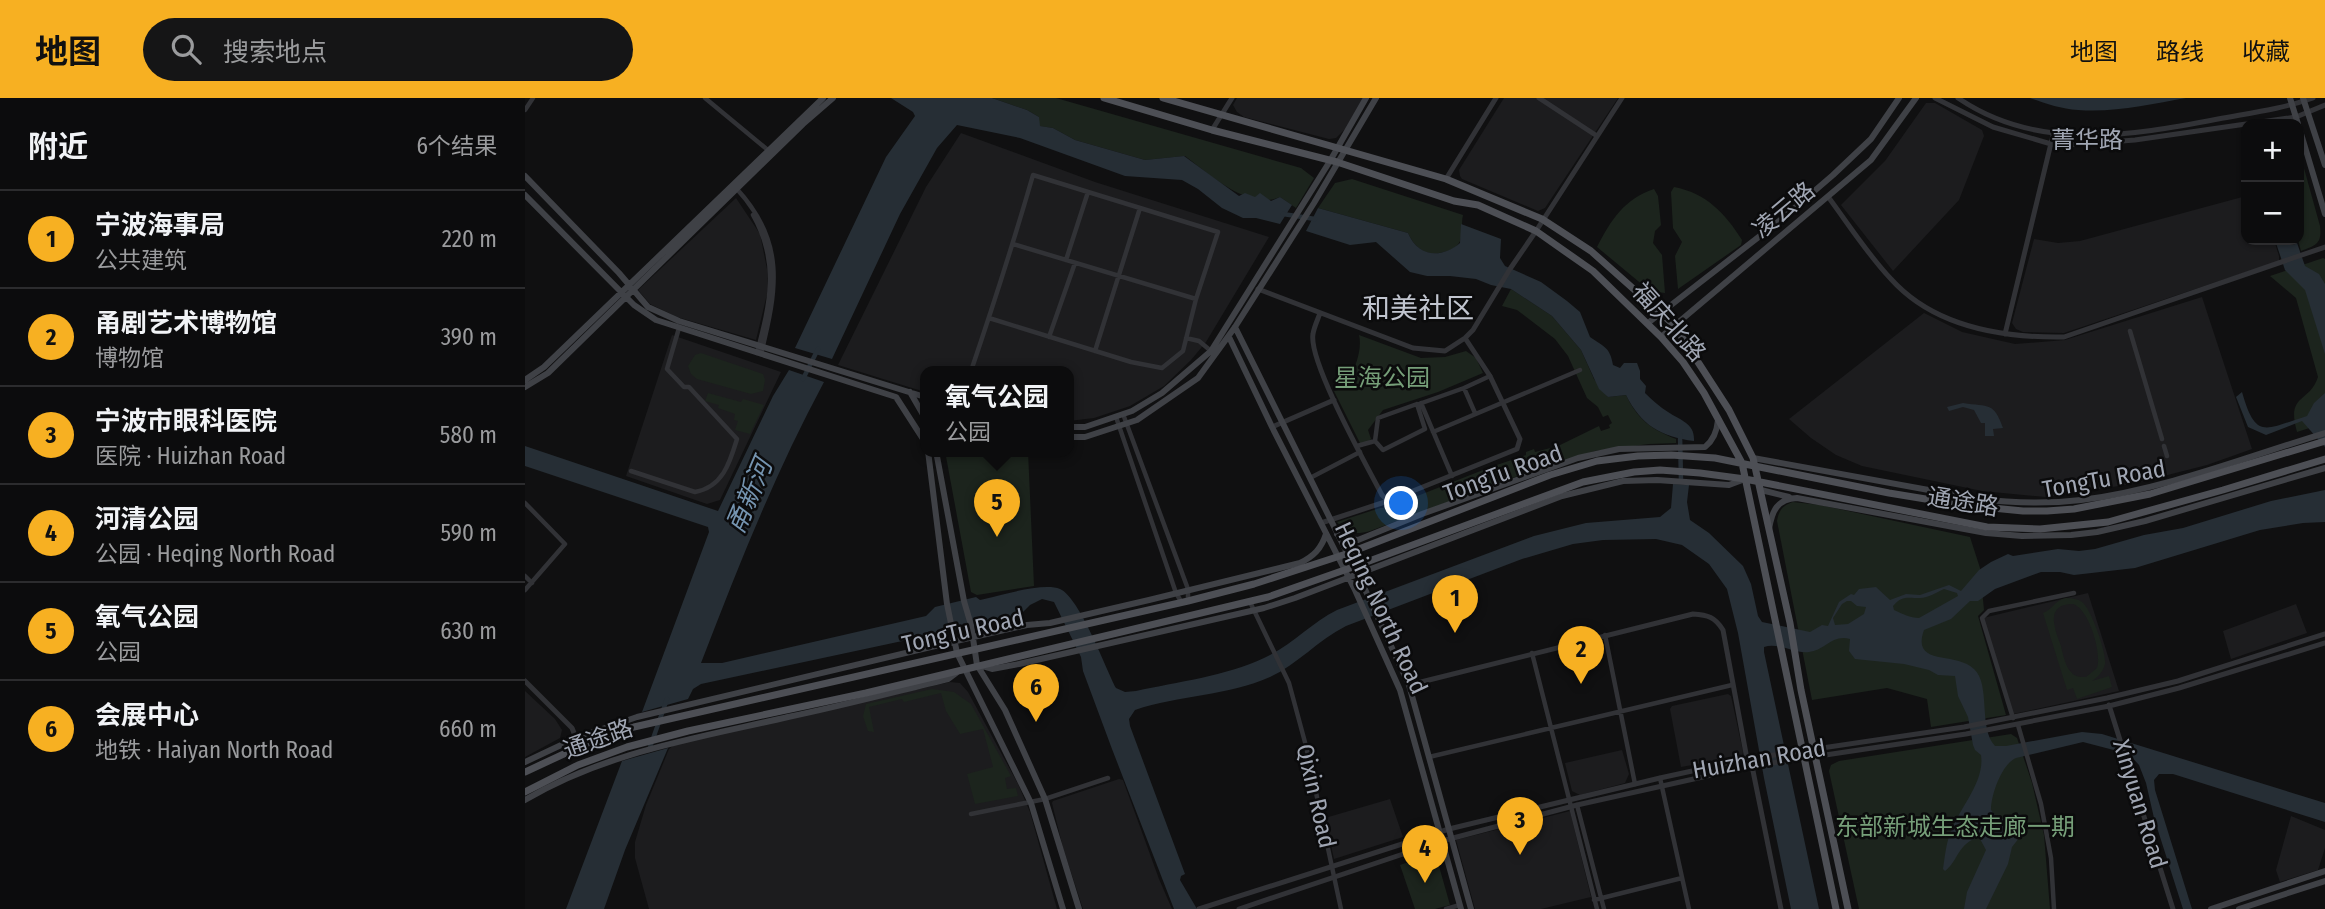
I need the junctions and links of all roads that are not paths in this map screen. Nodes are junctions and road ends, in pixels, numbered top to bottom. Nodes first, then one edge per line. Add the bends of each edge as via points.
1 (533, 98) edge
2 (705, 98) edge
3 (823, 98) edge
4 (833, 98) edge
5 (1104, 98) edge
6 (1163, 98) edge
7 (1231, 98) edge
8 (1366, 98) edge
9 (1376, 98) edge
10 (1496, 98) edge
11 (1539, 98) edge
12 (1622, 98) edge
13 (1899, 98) edge
14 (1916, 98) edge
15 (1935, 98) edge
16 (1958, 98) edge
17 (2313, 98) edge
18 (2303, 100) edge
19 (2291, 102) edge
20 (2325, 105) edge
21 (525, 110) edge
22 (2308, 112) junction
23 (1222, 114) junction
24 (2296, 119) edge
25 (2301, 119) edge
26 (2241, 125) edge
27 (1212, 130) junction
28 (2053, 135) junction
29 (1597, 136) junction
30 (2051, 144) junction
31 (2304, 146) edge
32 (1340, 149) junction
33 (770, 153) junction
34 (1334, 162) junction
35 (2325, 165) edge
36 (525, 176) edge
37 (1445, 179) junction
38 (734, 188) junction
39 (1088, 192) junction
40 (525, 195) edge
41 (1829, 198) junction
42 (1140, 208) junction
43 (2325, 214) edge
44 (1542, 219) junction
45 (1536, 231) junction
46 (1013, 244) junction
47 (2325, 247) edge
48 (1066, 260) junction
49 (1075, 263) junction
50 (1118, 276) junction
51 (631, 288) junction
52 (1258, 289) junction
53 (624, 295) junction
54 (1196, 299) junction
55 (1661, 311) junction
56 (1320, 313) junction
57 (989, 318) junction
58 (1648, 323) junction
59 (1674, 325) junction
60 (1235, 327) junction
61 (678, 328) junction
62 (2130, 331) dead end
63 (2005, 334) junction
64 (1049, 337) junction
65 (1229, 337) junction
66 (1661, 337) junction
67 (1186, 338) junction
68 (1465, 338) junction
69 (760, 350) junction
70 (1095, 351) junction
71 (1211, 351) junction
72 (973, 366) edge
73 (1580, 370) dead end
74 (1490, 376) junction
75 (525, 380) edge
76 (525, 387) edge
77 (1464, 387) junction
78 (909, 392) junction
79 (920, 395) edge
80 (1334, 400) junction
81 (1502, 402) junction
82 (1419, 404) junction
83 (920, 410) edge
84 (1475, 413) junction
85 (1119, 415) junction
86 (1718, 418) junction
87 (1283, 423) junction
88 (1123, 425) junction
89 (1074, 428) edge
90 (1272, 428) junction
91 (1433, 432) junction
92 (2325, 433) edge
93 (920, 434) edge
94 (1074, 437) edge
95 (2162, 439) dead end
96 (1375, 441) junction
97 (2313, 441) junction
98 (2325, 441) edge
99 (1357, 446) junction
100 (2164, 446) dead end
101 (1360, 452) junction
102 (2167, 456) dead end
103 (928, 457) edge
104 (937, 457) edge
105 (2325, 459) edge
106 (1754, 461) junction
107 (1742, 463) junction
108 (2325, 468) edge
109 (1673, 470) joint
110 (631, 471) dead end
111 (1452, 475) junction
112 (1309, 479) junction
113 (1745, 479) junction
114 (1760, 486) junction
115 (1792, 498) junction
116 (1388, 501) junction
117 (526, 506) edge
118 (1329, 521) junction
119 (1321, 523) junction
120 (1769, 531) junction
121 (1335, 533) junction
122 (1326, 534) junction
123 (1346, 554) junction
124 (1337, 556) junction
125 (1355, 571) junction
126 (1346, 574) junction
127 (525, 576) edge
128 (532, 583) junction
129 (1188, 589) junction
130 (525, 590) edge
131 (1176, 593) junction
132 (2074, 593) dead end
133 (1185, 602) junction
134 (1250, 602) junction
135 (1254, 611) junction
136 (1089, 619) junction
137 (1064, 624) junction
138 (2325, 634) edge
139 (1605, 635) junction
140 (972, 638) junction
141 (956, 641) junction
142 (2325, 643) edge
143 (1074, 647) junction
144 (973, 649) junction
145 (957, 653) junction
146 (1532, 653) junction
147 (977, 665) junction
148 (964, 668) junction
149 (525, 681) edge
150 (1409, 685) junction
151 (1732, 685) junction
152 (2107, 698) junction
153 (2109, 706) junction
154 (1619, 712) junction
155 (2013, 718) junction
156 (2018, 724) junction
157 (1993, 726) junction
158 (1550, 728) junction
159 (688, 731) joint
160 (576, 738) junction
161 (1815, 752) junction
162 (1805, 754) junction
163 (1788, 756) junction
164 (1429, 757) junction
165 (1747, 759) junction
166 (525, 762) edge
167 (1752, 766) junction
168 (525, 772) edge
169 (1108, 778) dead end
170 (1660, 781) junction
171 (1635, 784) junction
172 (525, 792) edge
173 (1045, 799) junction
174 (525, 800) edge
175 (1571, 800) junction
176 (1031, 803) junction
177 (1577, 805) junction
178 (1570, 807) junction
179 (971, 814) dead end
180 (1449, 829) junction
181 (1440, 832) junction
182 (1452, 838) junction
183 (1442, 841) junction
184 (1332, 868) junction
185 (2325, 871) edge
186 (1334, 877) junction
187 (1682, 878) junction
188 (2325, 881) edge
189 (1601, 898) junction
190 (1594, 900) junction
191 (1460, 907) edge
192 (1063, 909) edge
193 (1079, 909) edge
194 (1199, 909) edge
195 (1239, 909) edge
196 (1341, 909) edge
197 (1446, 909) edge
198 (1471, 909) edge
199 (1597, 909) edge
200 (1604, 909) edge
201 (1689, 909) edge
202 (1781, 909) edge
203 (1836, 909) edge
204 (1848, 909) edge
205 (2054, 909) edge
206 (2173, 909) edge
207 (2211, 909) edge
208 (2239, 909) edge

1 - 21 street
2 - 33 street
3 - 33 main road
4 - 33 main road
5 - 27 main road, 福庆北路
6 - 23 main road, 福庆北路
7 - 23 street
8 - 32 main road
9 - 32 main road
10 - 37 street
11 - 29 street
12 - 29 street
13 - 55 main road, 凌云路 via 1871,139 1833,175
14 - 41 main road, 凌云路 via 1871,160
15 - 30 street, 菁华路 via 1993,127
16 - 28 street via 1995,118
17 - 18 street
18 - 19 street
18 - 22 main road
19 - 24 main road
19 - 28 street via 2153,130
20 - 22 street, 菁华路
22 - 25 street, 菁华路
22 - 35 main road
23 - 27 street
23 - 32 main road, 福庆北路
26 - 30 street, 菁华路 via 2135,140
27 - 34 main road, 福庆北路
28 - 30 street
29 - 44 street
30 - 63 street
31 - 43 main road
32 - 34 main road
32 - 37 main road, 福庆北路
33 - 38 main road
34 - 45 main road, 福庆北路 via 1478,205
34 - 52 main road via 1310,209
34 - 71 main road
36 - 51 main road
37 - 44 main road, 福庆北路
38 - 51 main road
38 - 69 street via 762,232 770,260 771,288
39 - 42 street
39 - 46 street via 1033,175
39 - 48 street
40 - 53 main road
41 - 59 main road, 凌云路
41 - 63 street via 1892,281 1928,309 1969,326
42 - 50 street
42 - 54 street via 1218,232
44 - 45 street
44 - 55 main road, 福庆北路 via 1591,251
45 - 58 main road, 福庆北路 via 1593,271
45 - 68 street
46 - 48 street
46 - 57 street
47 - 63 street via 2064,337
48 - 49 street
49 - 50 street
49 - 64 street
50 - 54 street
50 - 70 street
51 - 53 main road
51 - 69 main road via 648,307
52 - 56 street
52 - 60 main road
53 - 61 main road via 656,320
53 - 75 main road
53 - 76 main road via 548,373
54 - 67 street
55 - 58 main road, 凌云路
55 - 59 main road, 福庆北路
56 - 68 street via 1413,348 1445,351
56 - 80 street via 1312,334
57 - 64 street
57 - 72 street
58 - 66 main road, 福庆北路
59 - 66 main road, 凌云路
59 - 106 main road, 福庆北路 via 1729,410
60 - 65 main road
60 - 87 main road, Heqing North Road
61 - 69 main road
61 - 110 street via 667,369 737,439 727,470 695,492
62 - 95 street
64 - 70 street
65 - 88 main road via 1198,378
65 - 90 main road, Heqing North Road
66 - 86 main road, 福庆北路 via 1683,362
67 - 70 street via 1183,351 1162,368
67 - 71 street
68 - 74 street
69 - 78 main road via 788,354
69 - 93 main road via 896,397
71 - 85 main road via 1162,393
73 - 81 street
74 - 77 street
74 - 81 street
77 - 82 street
77 - 84 street
78 - 79 main road
78 - 83 main road
80 - 87 street
80 - 99 street
81 - 84 street
81 - 111 street via 1520,439 1517,449
82 - 91 street
82 - 96 street via 1378,418
82 - 96 street via 1425,429 1383,450
84 - 91 street
85 - 88 street
85 - 89 main road
86 - 107 main road, 福庆北路
86 - 121 main road via 1715,435 1705,447 1619,449 1578,458 1358,540
87 - 90 street
87 - 112 main road, Heqing North Road
88 - 94 main road
88 - 129 street
88 - 131 street
90 - 119 main road, Heqing North Road
91 - 111 street
92 - 97 main road
96 - 99 street
97 - 98 main road, TongTu Road
97 - 106 main road, TongTu Road via 2150,494 2047,511 1962,505 1889,493
99 - 101 street
100 - 102 street
101 - 112 street
101 - 116 street
103 - 141 main road
104 - 140 main road
105 - 114 main road, 通途路 via 2108,522 2041,529 1987,527
106 - 107 main road, TongTu Road
106 - 114 main road, 福庆北路
107 - 113 main road, 福庆北路
107 - 123 main road, TongTu Road via 1671,455 1576,466
108 - 115 main road via 2145,521 2071,535 1986,533
109 - 113 main road, 通途路
109 - 125 main road, TongTu Road via 1634,471 1583,482
111 - 116 street
112 - 118 main road, Heqing North Road
113 - 114 main road, 通途路
113 - 125 main road via 1729,485 1623,481 1562,496
113 - 162 main road, 福庆北路
114 - 115 main road
114 - 120 main road, 福庆北路
115 - 120 main road via 1776,507
116 - 118 street
117 - 128 street via 565,544
118 - 119 street
118 - 121 main road, Heqing North Road
119 - 122 main road, Heqing North Road
120 - 161 main road, 福庆北路
121 - 123 main road, Heqing North Road
122 - 124 main road, Heqing North Road
122 - 129 main road via 1313,556 1300,563
123 - 124 main road, TongTu Road
123 - 125 main road, Heqing North Road
124 - 126 main road, Heqing North Road
124 - 133 main road, TongTu Road via 1289,575
125 - 126 main road, TongTu Road
125 - 150 main road, Heqing North Road
126 - 134 main road, TongTu Road
126 - 135 main road via 1296,598
126 - 181 main road, Heqing North Road via 1400,690
127 - 128 street
128 - 130 street
129 - 131 main road
129 - 133 street
131 - 133 street
131 - 136 main road
132 - 155 street via 1990,611 1982,618
133 - 136 main road, TongTu Road
134 - 135 street, Qixin Road
134 - 143 main road, TongTu Road via 1098,637
135 - 143 main road via 1101,646
135 - 184 street, Qixin Road via 1289,683
136 - 137 main road, TongTu Road
137 - 140 main road via 1027,625
137 - 144 main road, TongTu Road
138 - 152 street, Huizhan Road via 2178,681
139 - 146 street
139 - 151 street via 1707,614 1723,630
139 - 154 street
140 - 141 main road
140 - 144 main road
141 - 145 main road
141 - 160 main road via 637,717
142 - 153 street, Huizhan Road
143 - 147 main road, TongTu Road
144 - 145 main road, TongTu Road
144 - 147 main road
145 - 148 main road
145 - 168 main road, TongTu Road via 634,727
146 - 150 street
146 - 158 street
147 - 148 main road, TongTu Road
147 - 173 main road via 1005,710
148 - 159 main road, TongTu Road
148 - 174 main road via 948,679 623,755
148 - 176 main road
149 - 160 street via 572,728
150 - 164 main road, Heqing North Road
151 - 154 street
151 - 165 street
152 - 153 street, Xinyuan Road
152 - 155 street, Huizhan Road
153 - 156 street, Huizhan Road
153 - 206 street, Xinyuan Road
154 - 158 street
154 - 171 street
155 - 157 street, Huizhan Road
156 - 157 street, Huizhan Road
156 - 205 street via 2052,858
157 - 161 street, Huizhan Road
158 - 164 street
158 - 175 street
159 - 172 main road, 通途路 via 578,765
160 - 166 main road
161 - 162 street, Huizhan Road
161 - 204 main road, 福庆北路
162 - 163 street, Huizhan Road
162 - 203 main road, 福庆北路
163 - 165 street, Huizhan Road
163 - 167 street, Huizhan Road
164 - 180 main road, Heqing North Road
165 - 170 street, Huizhan Road
167 - 170 street, Huizhan Road
167 - 202 street
169 - 173 street
170 - 171 street, Huizhan Road
170 - 177 street, Huizhan Road
170 - 187 street
171 - 175 street, Huizhan Road
173 - 176 street
173 - 193 main road
175 - 177 street
175 - 178 street
175 - 180 street, Huizhan Road
176 - 179 street
176 - 192 main road
177 - 178 street, Huizhan Road
177 - 189 street
178 - 182 street, Huizhan Road
178 - 190 street
180 - 181 street, Huizhan Road
180 - 182 main road, Heqing North Road
181 - 183 main road, Heqing North Road
181 - 184 street, Huizhan Road
182 - 183 street, Huizhan Road
182 - 198 main road, Heqing North Road
183 - 186 street, Huizhan Road
183 - 191 main road, Heqing North Road
184 - 186 street, Qixin Road
184 - 194 street, Huizhan Road
185 - 207 main road
186 - 195 street, Huizhan Road
186 - 196 street, Qixin Road
187 - 189 street
187 - 201 street
188 - 208 main road
189 - 190 street
189 - 200 street
190 - 199 street
191 - 197 street

